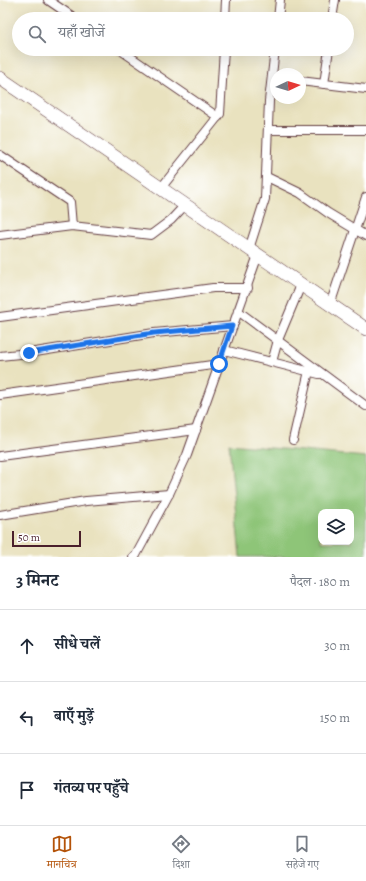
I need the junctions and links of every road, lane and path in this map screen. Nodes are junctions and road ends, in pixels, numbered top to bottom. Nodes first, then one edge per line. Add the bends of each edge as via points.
1 (48, 0) edge
2 (226, 0) edge
3 (280, 0) edge
4 (335, 0) edge
5 (66, 12) edge
6 (225, 12) edge
7 (279, 12) edge
8 (333, 12) edge
9 (130, 56) edge
10 (224, 56) edge
11 (275, 56) edge
12 (328, 56) edge
13 (274, 68) edge
14 (0, 78) edge
15 (306, 82) edge
16 (324, 84) junction
17 (366, 89) edge
18 (270, 96) edge
19 (218, 117) junction
20 (268, 130) junction
21 (366, 130) edge
22 (0, 155) edge
23 (267, 177) junction
24 (161, 188) junction
25 (366, 197) edge
26 (185, 205) junction
27 (72, 226) junction
28 (354, 229) junction
29 (0, 235) edge
30 (366, 236) edge
31 (254, 252) junction
32 (302, 285) junction
33 (248, 288) junction
34 (330, 305) junction
35 (238, 311) junction
36 (0, 317) edge
37 (232, 326) junction
38 (366, 329) edge
39 (278, 340) junction
40 (224, 350) junction
41 (0, 356) edge
42 (272, 362) junction
43 (219, 364) junction
44 (309, 371) junction
45 (324, 375) junction
46 (0, 395) edge
47 (366, 406) edge
48 (196, 430) junction
49 (293, 440) dead end
50 (0, 456) edge
51 (169, 494) junction
52 (0, 515) edge
53 (134, 557) edge
54 (139, 557) edge

1 - 5 street
2 - 6 street
3 - 7 street
4 - 8 street
9 - 19 street
10 - 19 street
11 - 13 street
12 - 16 street
14 - 24 main road
15 - 16 street
16 - 17 street
18 - 20 street
19 - 24 street
20 - 21 street
20 - 23 street
22 - 27 street via 70,202
23 - 28 street via 300,193
23 - 31 street
24 - 26 main road
25 - 28 street
26 - 27 street via 151,235
26 - 31 main road
27 - 29 street
28 - 30 street
28 - 34 street
31 - 32 main road
31 - 33 street
32 - 34 main road
32 - 39 street
33 - 35 street
33 - 36 street via 213,288
34 - 38 main road
35 - 37 street
35 - 39 street
37 - 40 street
37 - 41 street via 154,333
39 - 42 street
39 - 45 street
40 - 42 street
40 - 43 street
42 - 44 street
43 - 46 street
43 - 48 street
44 - 45 street
44 - 49 street
45 - 47 street
48 - 50 street
48 - 51 street
51 - 52 street via 86,501
51 - 53 street
53 - 54 street

